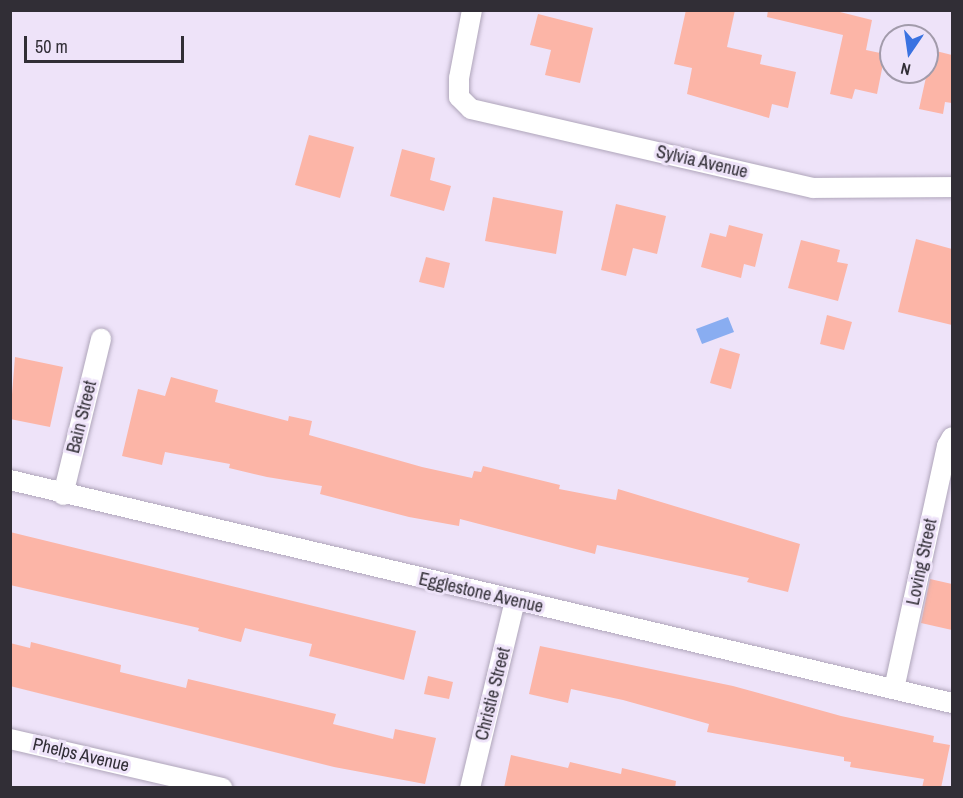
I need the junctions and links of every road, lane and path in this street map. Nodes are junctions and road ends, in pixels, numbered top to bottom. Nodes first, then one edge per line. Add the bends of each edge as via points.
1 (472, 10) edge
2 (952, 187) edge
3 (101, 339) dead end
4 (952, 437) edge
5 (10, 480) edge
6 (63, 495) junction
7 (515, 601) junction
8 (894, 689) junction
9 (952, 703) edge
10 (10, 739) edge
11 (222, 788) edge
12 (470, 788) edge

1 - 2 street, Sylvia Avenue via 459,78 459,98 471,109 813,188
3 - 6 street, Bain Street
4 - 8 street, Loving Street
5 - 6 street, Egglestone Avenue
6 - 7 street, Egglestone Avenue
7 - 8 street, Egglestone Avenue
7 - 12 street, Christie Street
8 - 9 street, Egglestone Avenue
10 - 11 street, Phelps Avenue

